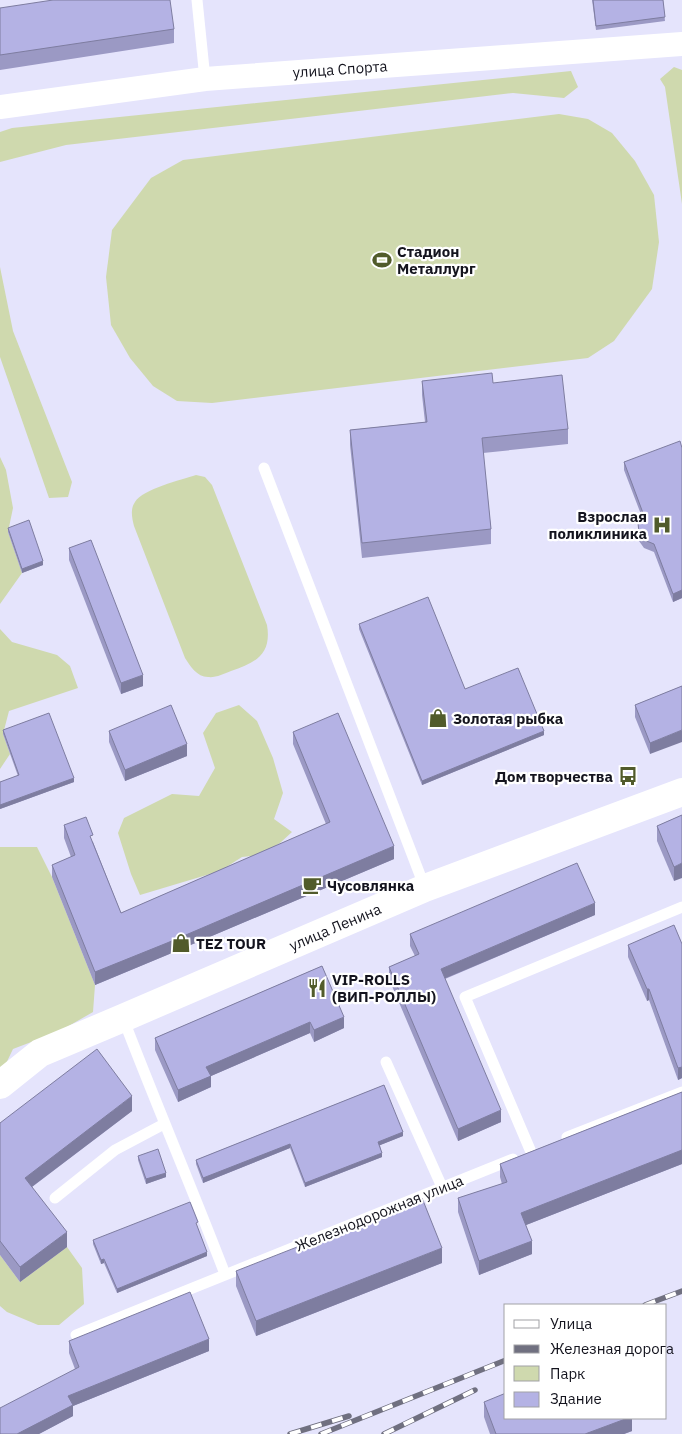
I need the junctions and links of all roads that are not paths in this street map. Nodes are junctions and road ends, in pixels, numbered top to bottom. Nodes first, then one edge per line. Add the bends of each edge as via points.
1 (197, 0) edge
2 (682, 44) edge
3 (205, 79) junction
4 (0, 107) edge
5 (264, 468) dead end
6 (682, 792) edge
7 (424, 888) junction
8 (682, 907) edge
9 (123, 1018) junction
10 (386, 1062) dead end
11 (0, 1085) edge
12 (682, 1092) edge
13 (164, 1124) junction
14 (557, 1141) edge
15 (442, 1187) junction
16 (55, 1198) dead end
17 (225, 1274) junction
18 (76, 1335) dead end

1 - 3 lane
2 - 3 street, улица Спорта
3 - 4 street, улица Спорта
5 - 7 lane
6 - 7 main road, улица Ленина
7 - 9 main road, улица Ленина
8 - 15 lane, Железнодорожная улица via 465,997 535,1150
9 - 11 main road, улица Ленина via 40,1054
9 - 13 lane
10 - 15 lane
12 - 14 lane
13 - 16 lane via 115,1150
13 - 17 lane
15 - 17 lane, Железнодорожная улица
17 - 18 lane, Железнодорожная улица

